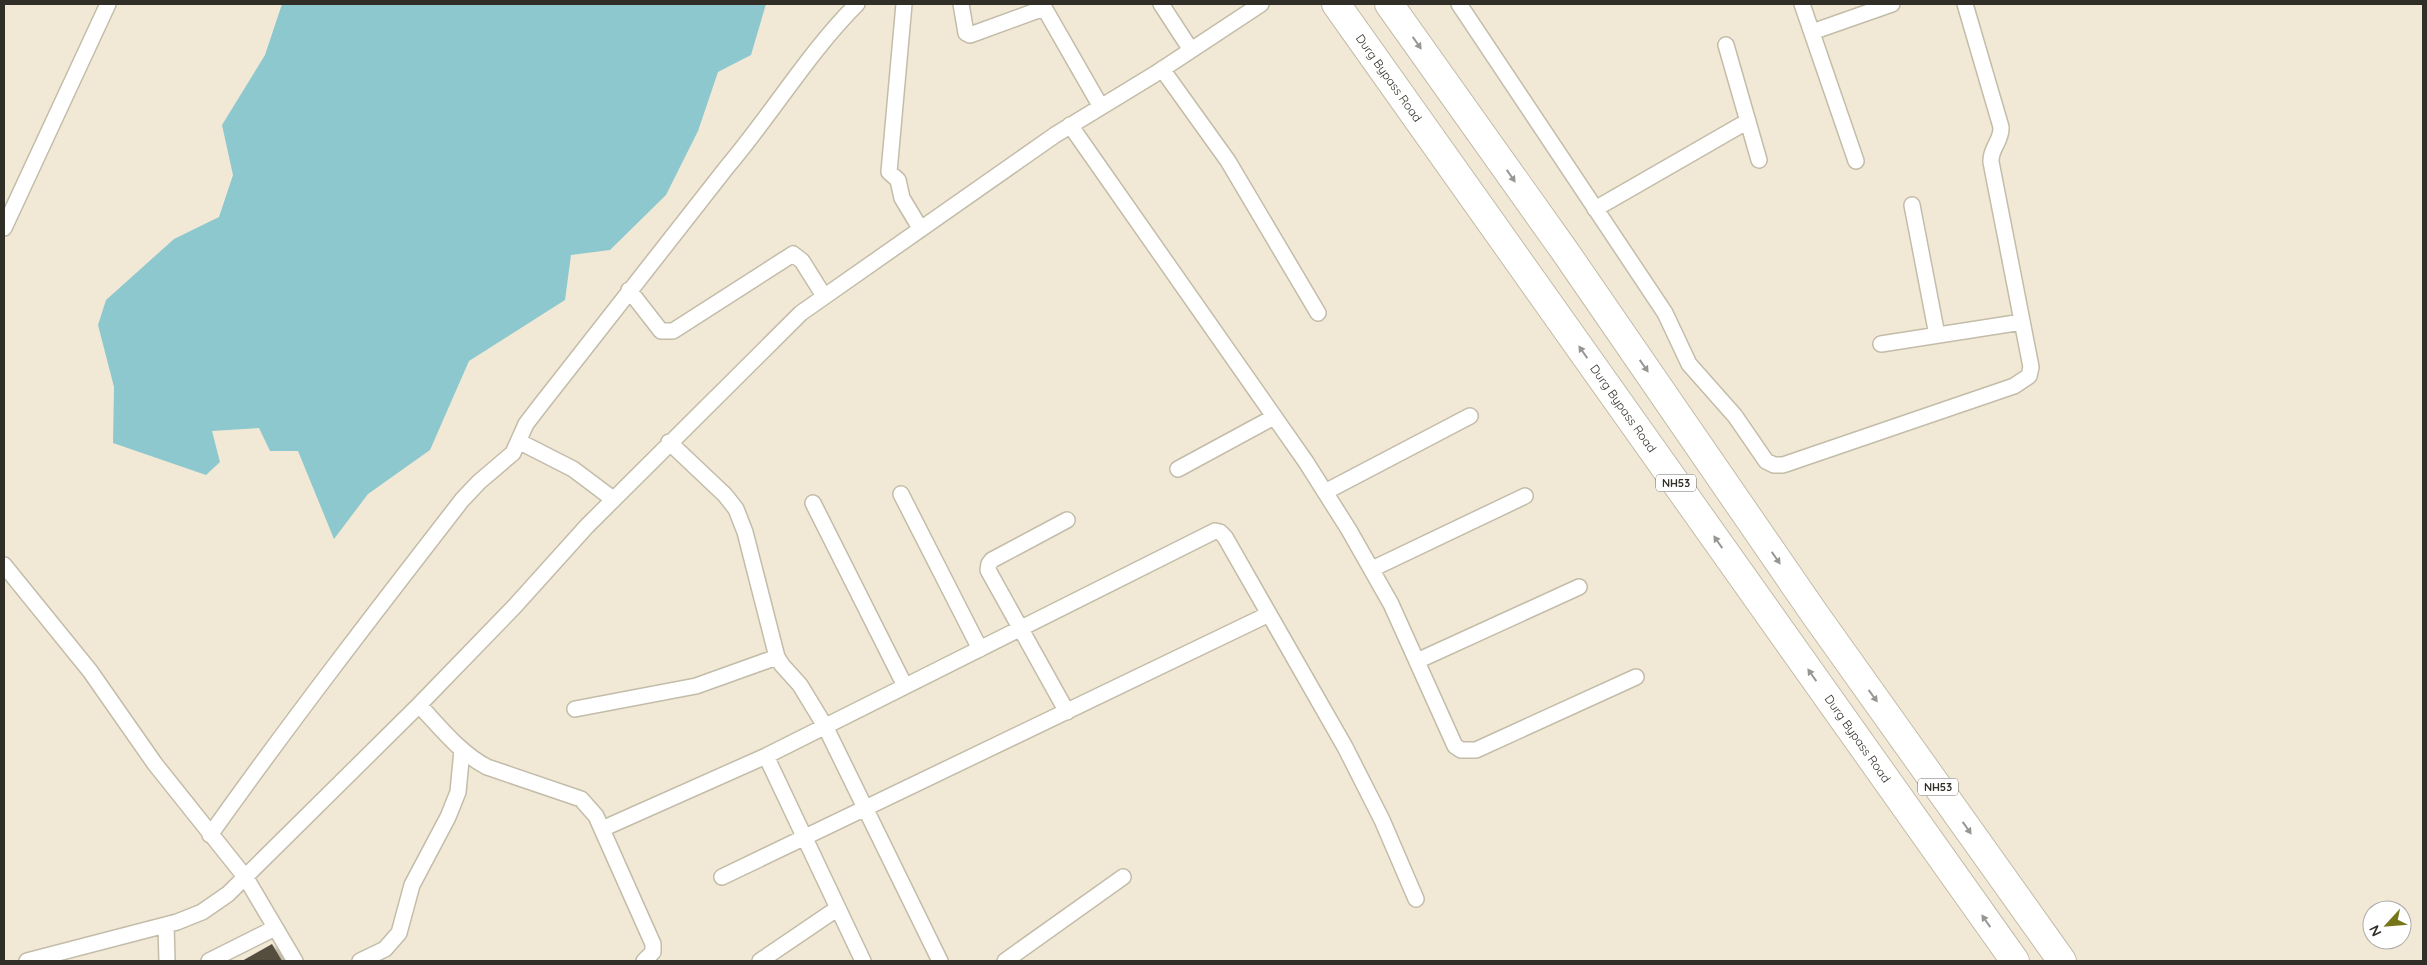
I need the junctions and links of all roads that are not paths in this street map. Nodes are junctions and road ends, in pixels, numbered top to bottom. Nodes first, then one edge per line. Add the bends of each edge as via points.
1 (108, 4) edge
2 (856, 4) edge
3 (904, 4) edge
4 (961, 4) edge
5 (1161, 4) edge
6 (1261, 4) edge
7 (1336, 4) edge
8 (1389, 4) edge
9 (1459, 4) edge
10 (1802, 4) edge
11 (1892, 4) edge
12 (1965, 4) edge
13 (1043, 6) edge
14 (1812, 32) junction
15 (1726, 45) dead end
16 (1191, 50) junction
17 (1162, 69) junction
18 (1101, 107) junction
19 (1748, 121) junction
20 (1070, 125) junction
21 (1759, 160) dead end
22 (1856, 161) dead end
23 (1912, 205) dead end
24 (1595, 209) junction
25 (4, 228) edge
26 (920, 228) junction
27 (629, 290) junction
28 (824, 296) junction
29 (1318, 312) dead end
30 (2022, 322) junction
31 (1937, 335) junction
32 (1881, 344) dead end
33 (1470, 416) dead end
34 (1274, 417) junction
35 (520, 442) junction
36 (669, 442) junction
37 (1178, 468) dead end
38 (1325, 492) junction
39 (901, 494) dead end
40 (1525, 496) dead end
41 (613, 499) junction
42 (813, 503) dead end
43 (1067, 520) dead end
44 (4, 565) edge
45 (1372, 569) junction
46 (1579, 586) dead end
47 (1270, 614) junction
48 (1020, 629) junction
49 (980, 649) junction
50 (777, 657) junction
51 (1417, 661) junction
52 (1636, 677) dead end
53 (905, 686) junction
54 (419, 705) junction
55 (575, 709) dead end
56 (1067, 712) junction
57 (825, 726) junction
58 (462, 750) junction
59 (766, 756) junction
60 (866, 808) junction
61 (602, 829) junction
62 (210, 835) junction
63 (805, 837) junction
64 (722, 877) dead end
65 (1123, 877) dead end
66 (246, 878) junction
67 (1416, 899) dead end
68 (838, 908) junction
69 (166, 925) junction
70 (275, 928) junction
71 (27, 961) edge
72 (167, 961) edge
73 (209, 961) edge
74 (295, 961) edge
75 (360, 961) edge
76 (644, 961) edge
77 (760, 961) edge
78 (863, 961) edge
79 (940, 961) edge
80 (1005, 961) edge
81 (2015, 961) edge
82 (2062, 961) edge

1 - 25 street
2 - 27 street via 833,28 756,133
3 - 26 street via 889,172 898,180 902,198
4 - 13 street via 964,27 970,35
5 - 16 street
6 - 16 street
81 -> 7 highway, Durg Bypass Road / NH53
8 -> 82 highway, NH53 via 1564,250 1814,613
9 - 24 street
10 - 14 street
11 - 14 street
12 - 30 street via 2001,127 2002,136 1993,149 1991,162
13 - 18 street
14 - 22 street
15 - 19 street
16 - 17 street
17 - 18 street
17 - 29 street via 1228,161
18 - 20 street
19 - 21 street
19 - 24 street
20 - 26 street
20 - 34 street
23 - 31 street
24 - 30 street via 1665,312 1697,375 1723,401 1766,461 1774,465 1782,465 2023,382 2031,367
26 - 28 street
27 - 28 street via 661,331 668,333 793,254 802,261
27 - 35 street via 530,418
28 - 36 street via 800,313
30 - 31 street
31 - 32 street
33 - 38 street
34 - 37 street
34 - 38 street
35 - 41 street via 573,469
35 - 62 street via 506,461 462,500 256,769
36 - 41 street
36 - 50 street via 736,509 745,532
38 - 45 street
39 - 49 street
40 - 45 street
41 - 54 street
42 - 53 street
43 - 48 street via 988,564 991,576
44 - 62 street via 90,671 154,764
45 - 51 street
46 - 51 street
47 - 48 street via 1225,538 1215,531
47 - 56 street
47 - 67 street via 1349,755
48 - 49 street
48 - 56 street
49 - 53 street
50 - 55 street via 696,686
50 - 57 street via 800,685
51 - 52 street via 1450,739 1455,746 1469,751
53 - 57 street
54 - 58 street
54 - 66 street
56 - 60 street
57 - 59 street
57 - 60 street
58 - 61 street via 487,767 580,800 596,816
58 - 75 street via 458,792 412,885 399,933 385,949
59 - 61 street
59 - 63 street
60 - 63 street
60 - 79 street
61 - 76 street via 653,944 653,952
62 - 66 street
63 - 64 street
63 - 68 street
65 - 80 street
66 - 69 street via 202,912
66 - 70 street
68 - 77 street
68 - 78 street
69 - 71 street
69 - 72 street
70 - 73 street
70 - 74 street

